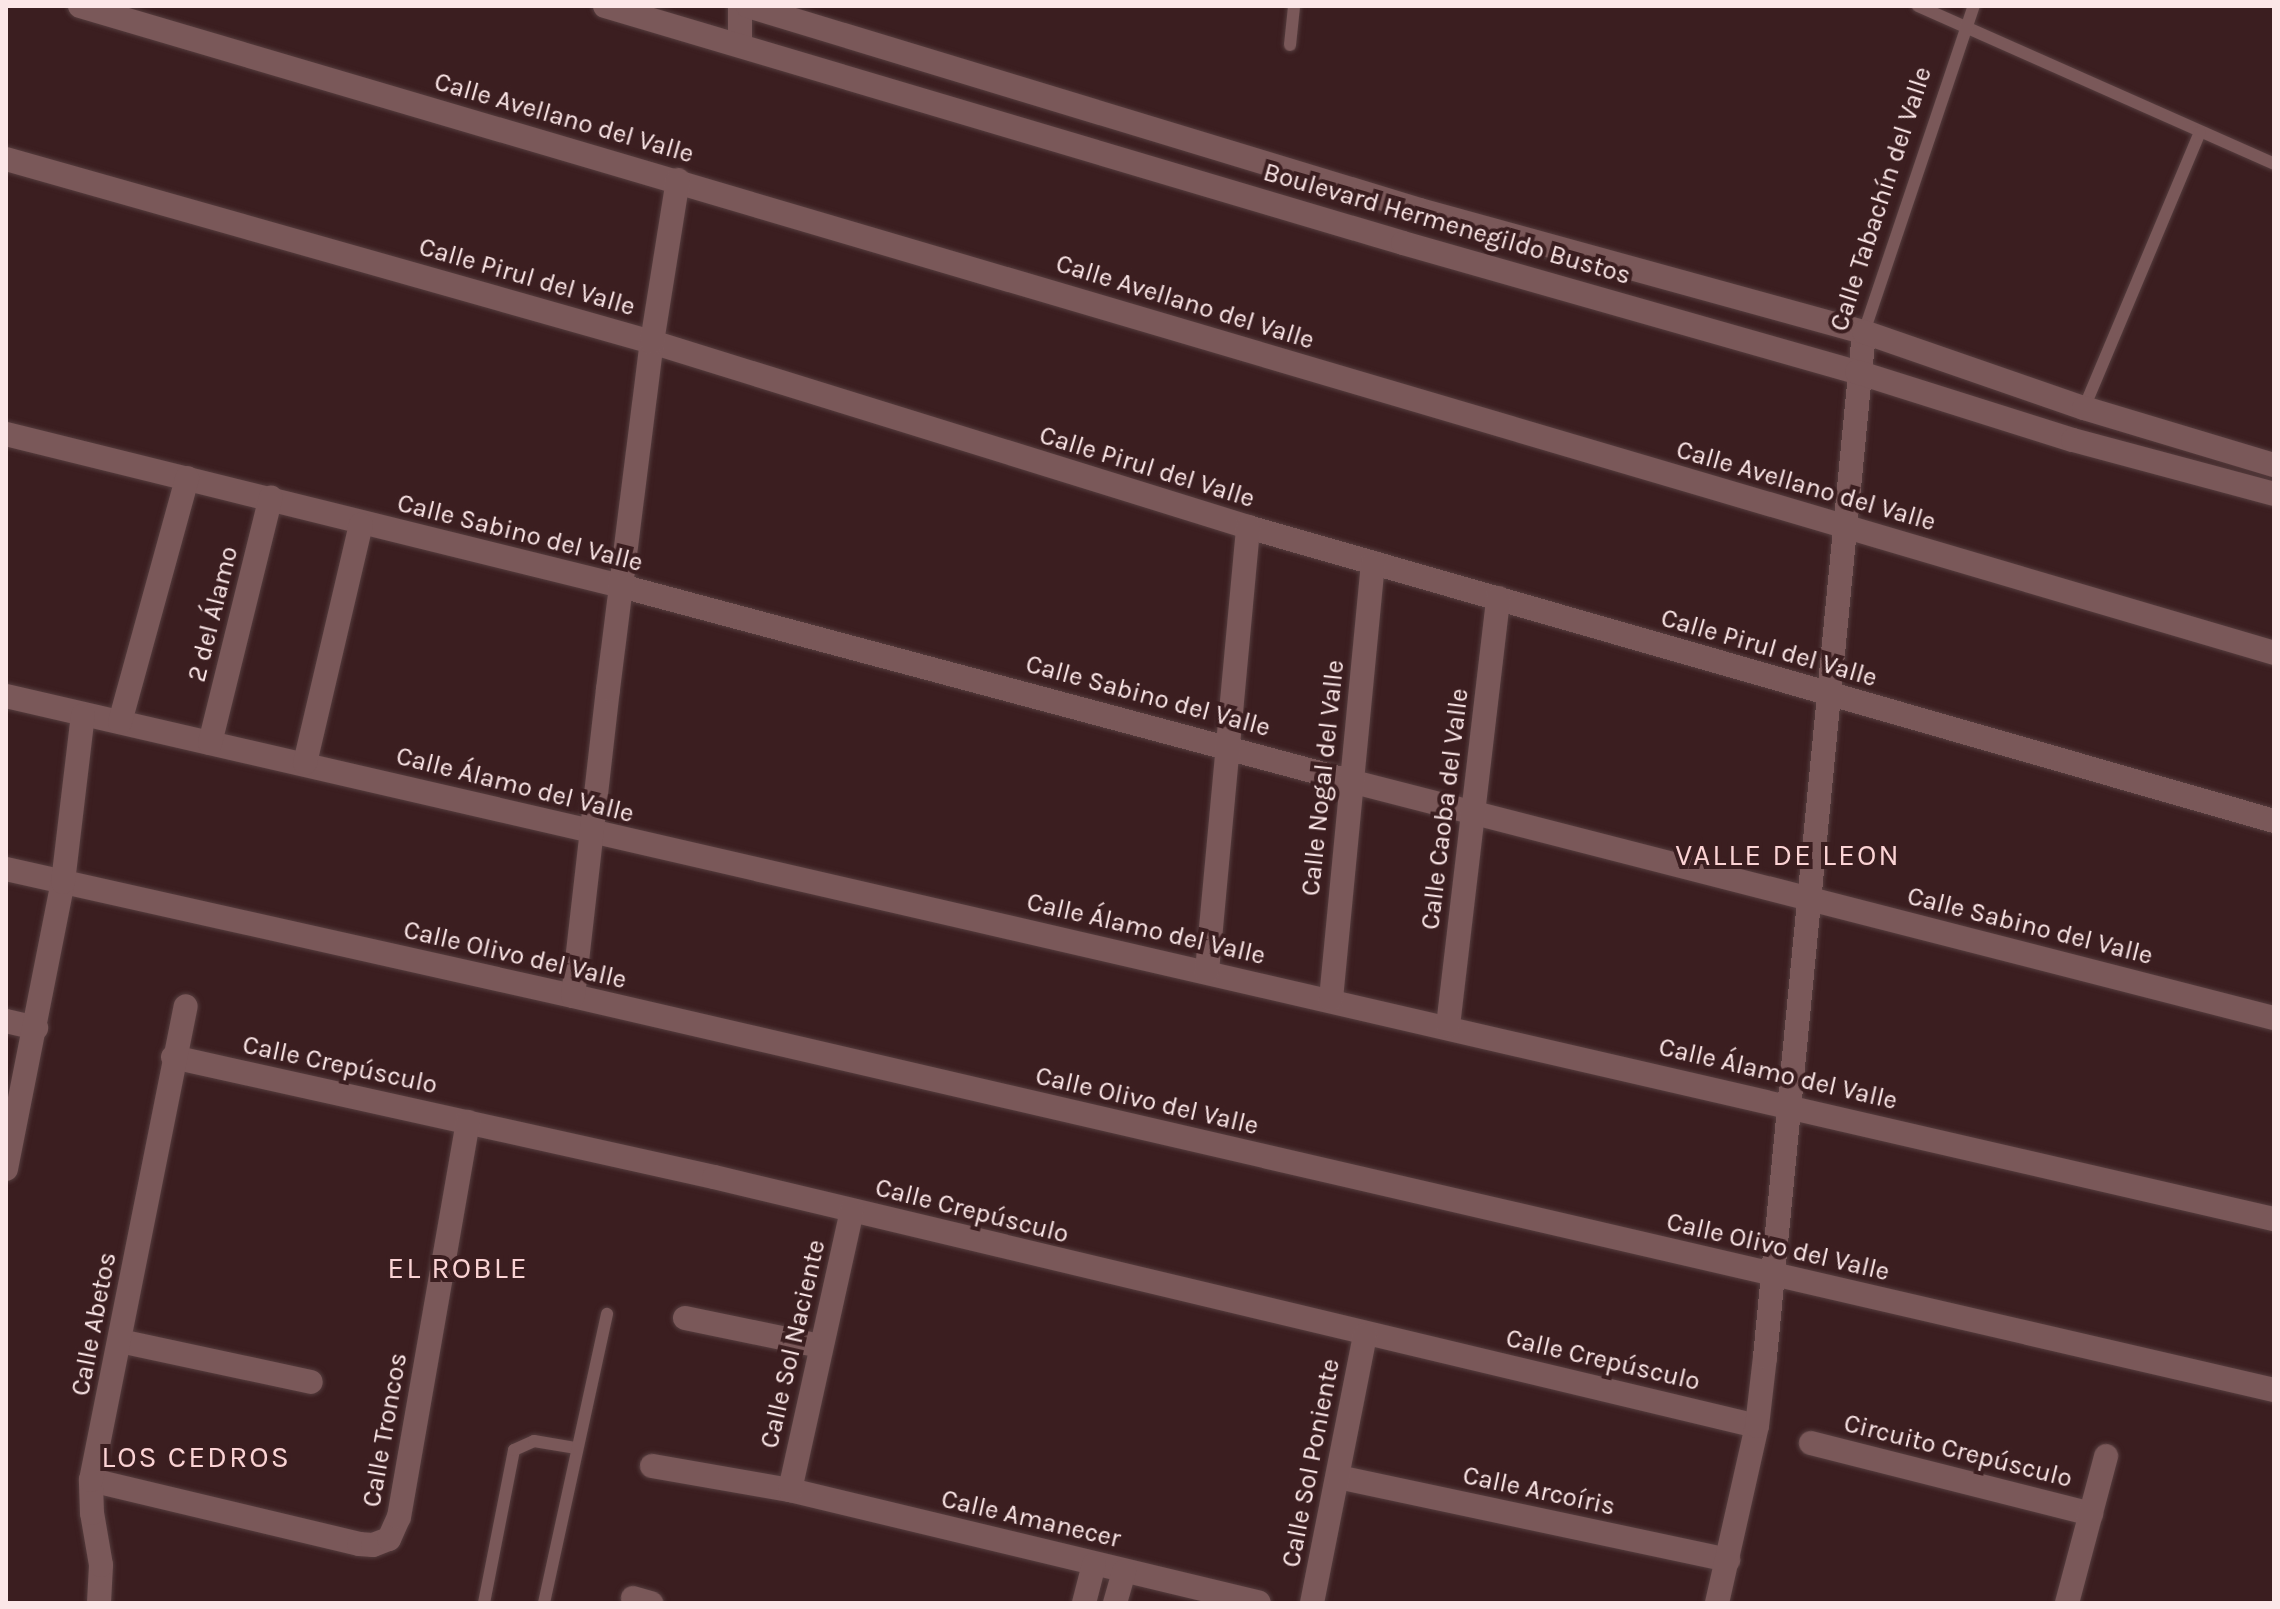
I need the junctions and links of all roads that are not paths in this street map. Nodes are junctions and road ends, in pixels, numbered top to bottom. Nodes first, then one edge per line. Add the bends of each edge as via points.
1 (80, 6) edge
2 (605, 6) edge
3 (740, 6) edge
4 (748, 6) edge
5 (1294, 6) edge
6 (1918, 6) edge
7 (1974, 6) edge
8 (1968, 26) junction
9 (740, 45) junction
10 (1290, 45) dead end
11 (2200, 132) junction
12 (6, 159) edge
13 (2274, 164) edge
14 (678, 180) junction
15 (1864, 332) junction
16 (652, 342) junction
17 (1857, 372) junction
18 (2084, 408) junction
19 (6, 434) edge
20 (2274, 465) edge
21 (187, 478) junction
22 (2274, 494) edge
23 (271, 497) junction
24 (361, 524) junction
25 (1845, 526) junction
26 (1248, 527) junction
27 (1373, 563) junction
28 (621, 586) junction
29 (1498, 598) junction
30 (2274, 653) edge
31 (1830, 695) junction
32 (6, 696) edge
33 (83, 715) junction
34 (120, 722) junction
35 (210, 743) junction
36 (1229, 745) junction
37 (305, 763) junction
38 (1350, 781) junction
39 (1472, 811) junction
40 (2274, 821) edge
41 (590, 833) junction
42 (6, 869) edge
43 (63, 882) junction
44 (1811, 898) junction
45 (1207, 971) junction
46 (573, 996) junction
47 (1331, 999) junction
48 (186, 1006) dead end
49 (2274, 1018) edge
50 (6, 1021) edge
51 (1448, 1026) junction
52 (36, 1028) junction
53 (173, 1057) junction
54 (1789, 1106) junction
55 (468, 1122) junction
56 (6, 1169) edge
57 (852, 1211) junction
58 (2274, 1219) edge
59 (1773, 1275) junction
60 (607, 1314) dead end
61 (685, 1318) dead end
62 (1365, 1335) junction
63 (120, 1341) junction
64 (820, 1346) junction
65 (311, 1382) dead end
66 (2274, 1390) edge
67 (1757, 1426) junction
68 (1811, 1443) dead end
69 (576, 1448) junction
70 (2106, 1456) dead end
71 (652, 1466) dead end
72 (1338, 1477) junction
73 (91, 1480) junction
74 (790, 1490) junction
75 (2091, 1514) junction
76 (1728, 1560) junction
77 (1094, 1564) junction
78 (1124, 1571) junction
79 (99, 1603) edge
80 (484, 1603) edge
81 (544, 1603) edge
82 (1084, 1603) edge
83 (1115, 1603) edge
84 (1259, 1603) edge
85 (1312, 1603) edge
86 (1717, 1603) edge
87 (2067, 1603) edge

1 - 14 street, Calle Avellano del Valle
2 - 9 street, Boulevard Hermenegildo Bustos
3 - 9 street
4 - 15 street, Boulevard Hermenegildo Bustos via 1420,210
5 - 10 lane
6 - 8 lane
7 - 8 lane, Calle Tabachín del Valle
8 - 11 lane
8 - 15 lane, Calle Tabachín del Valle
9 - 17 street, Boulevard Hermenegildo Bustos
11 - 13 lane
11 - 18 lane
12 - 16 street, Calle Pirul del Valle
14 - 16 street
14 - 25 street, Calle Avellano del Valle
15 - 17 street, Calle Tabachín del Valle
15 - 18 street, Boulevard Hermenegildo Bustos
16 - 26 street, Calle Pirul del Valle
16 - 28 street
17 - 22 street, Boulevard Hermenegildo Bustos via 2073,440
17 - 25 street, Calle Tabachín del Valle
18 - 20 street, Boulevard Hermenegildo Bustos
19 - 21 street, Calle Sabino del Valle
21 - 23 street, Calle Sabino del Valle
21 - 34 street
23 - 24 street, Calle Sabino del Valle
23 - 35 street, 2 del Álamo
24 - 28 street, Calle Sabino del Valle
24 - 37 street
25 - 30 street, Calle Avellano del Valle
25 - 31 street, Calle Tabachín del Valle
26 - 27 street, Calle Pirul del Valle
26 - 36 street
27 - 29 street, Calle Pirul del Valle
27 - 38 street, Calle Nogal del Valle
28 - 36 street, Calle Sabino del Valle
28 - 41 street
29 - 31 street, Calle Pirul del Valle
29 - 39 street, Calle Caoba del Valle
31 - 40 street, Calle Pirul del Valle
31 - 44 street, Calle Tabachín del Valle
32 - 33 street, Calle Álamo del Valle
33 - 34 street, Calle Álamo del Valle
33 - 43 street
34 - 35 street, Calle Álamo del Valle
35 - 37 street, Calle Álamo del Valle
36 - 38 street, Calle Sabino del Valle
36 - 45 street
37 - 41 street, Calle Álamo del Valle
38 - 39 street, Calle Sabino del Valle
38 - 47 street, Calle Nogal del Valle
39 - 44 street, Calle Sabino del Valle
39 - 51 street, Calle Caoba del Valle
41 - 45 street, Calle Álamo del Valle
41 - 46 street
42 - 43 street, Calle Olivo del Valle
43 - 46 street, Calle Olivo del Valle
43 - 52 street
44 - 49 street, Calle Sabino del Valle
44 - 54 street, Calle Tabachín del Valle
45 - 47 street, Calle Álamo del Valle
46 - 59 street, Calle Olivo del Valle
47 - 51 street, Calle Álamo del Valle
48 - 53 street, Calle Abetos
50 - 52 street
51 - 54 street, Calle Álamo del Valle
52 - 56 street
53 - 55 street, Calle Crepúsculo
53 - 63 street, Calle Abetos
54 - 58 street, Calle Álamo del Valle
54 - 59 street, Calle Tabachín del Valle
55 - 57 street, Calle Crepúsculo
55 - 73 street, Calle Troncos via 399,1517 389,1539 359,1544
57 - 62 street, Calle Crepúsculo
57 - 64 street, Calle Sol Naciente
59 - 66 street, Calle Olivo del Valle
59 - 67 street, Calle Tabachín del Valle
60 - 69 lane
61 - 64 street
62 - 67 street, Calle Crepúsculo
62 - 72 street, Calle Sol Poniente
63 - 65 street
63 - 73 street, Calle Abetos
64 - 74 street, Calle Sol Naciente
67 - 76 street, Calle Tabachín del Valle
68 - 75 street, Circuito Crepúsculo
69 - 80 lane via 534,1441 514,1450
69 - 81 lane
70 - 75 street, Circuito Crepúsculo
71 - 74 street, Calle Amanecer
72 - 76 street, Calle Arcoíris
72 - 85 street, Calle Sol Poniente
73 - 79 street, Calle Abetos via 101,1565
74 - 77 street, Calle Amanecer
75 - 87 street, Circuito Crepúsculo
76 - 86 street, Calle Tabachín del Valle
77 - 78 street, Calle Amanecer
77 - 82 street
78 - 83 street
78 - 84 street, Calle Amanecer

